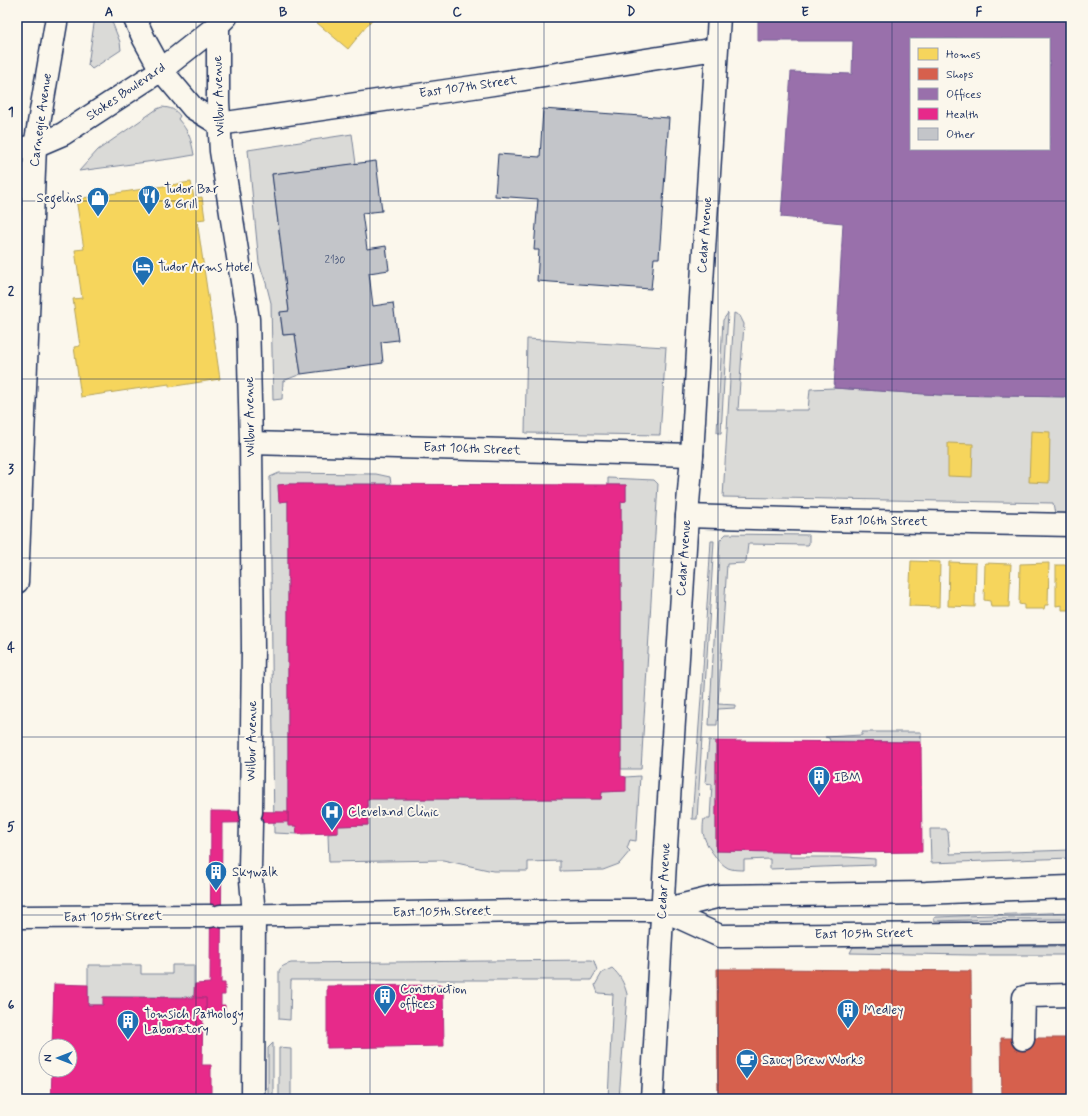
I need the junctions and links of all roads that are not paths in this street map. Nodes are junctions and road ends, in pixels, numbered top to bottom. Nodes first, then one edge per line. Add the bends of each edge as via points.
1 (57, 17) edge
2 (134, 17) edge
3 (719, 17) edge
4 (222, 21) edge
5 (716, 49) junction
6 (161, 70) junction
7 (219, 124) junction
8 (26, 148) edge
9 (251, 442) junction
10 (692, 455) junction
11 (687, 516) junction
12 (1071, 525) edge
13 (17, 582) edge
14 (1071, 887) edge
15 (663, 910) junction
16 (254, 916) junction
17 (17, 917) edge
18 (1071, 933) edge
19 (1071, 995) edge
20 (1023, 1039) dead end
21 (253, 1099) edge
22 (652, 1099) edge

1 - 8 street, Carnegie Avenue
2 - 6 street
3 - 5 street, Cedar Avenue
4 - 6 street, Stokes Boulevard
4 - 7 street, Wilbur Avenue
5 - 7 street, East 107th Street
5 - 10 street, Cedar Avenue
6 - 7 street via 193,108
6 - 8 street, Stokes Boulevard via 63,134
7 - 9 street, Wilbur Avenue via 248,319
8 - 13 street, Carnegie Avenue
9 - 10 street, East 106th Street
9 - 16 street, Wilbur Avenue via 253,648 250,868
10 - 11 street, Cedar Avenue
11 - 12 street, East 106th Street
11 - 15 street, Cedar Avenue
14 - 15 street, East 105th Street via 926,893 720,896
15 - 16 street, East 105th Street
15 - 18 street, East 105th Street via 720,936
15 - 22 street, Cedar Avenue
16 - 17 street, East 105th Street
16 - 21 street, Wilbur Avenue
19 - 20 street via 1024,997

